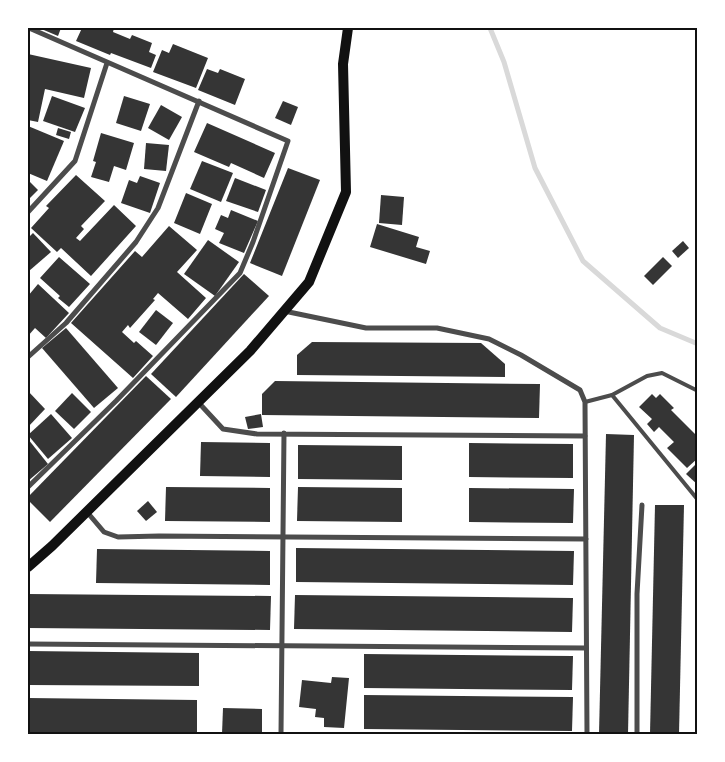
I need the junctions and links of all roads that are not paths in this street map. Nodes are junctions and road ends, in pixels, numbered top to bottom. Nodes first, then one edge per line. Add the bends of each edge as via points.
1 (29, 28) edge
2 (348, 28) edge
3 (107, 63) junction
4 (198, 101) junction
5 (28, 212) edge
6 (284, 311) junction
7 (28, 357) edge
8 (698, 391) edge
9 (612, 395) junction
10 (198, 402) junction
11 (585, 402) junction
12 (284, 434) junction
13 (585, 436) junction
14 (28, 487) edge
15 (698, 500) edge
16 (642, 505) dead end
17 (87, 512) junction
18 (283, 537) junction
19 (586, 539) junction
20 (28, 567) edge
21 (28, 644) edge
22 (282, 646) junction
23 (586, 648) junction
24 (281, 734) edge
25 (587, 734) edge
26 (637, 734) edge

1 - 3 street
2 - 6 main road via 343,64 346,192 309,282
3 - 4 street
3 - 5 street via 75,161
4 - 7 street via 158,208 136,242 66,323
4 - 14 street via 288,141 240,273
6 - 10 main road via 250,351
6 - 11 street via 366,328 437,328 489,339 580,390
8 - 9 lane via 662,373 647,376
9 - 11 lane
9 - 15 lane
10 - 12 street via 223,430
10 - 17 main road
11 - 13 street
12 - 13 street
12 - 18 street
13 - 19 street
16 - 26 street via 637,594
17 - 18 street via 104,532 118,537
17 - 20 main road
18 - 19 street
18 - 22 street
19 - 23 street
21 - 22 street
22 - 23 street
22 - 24 street
23 - 25 street

